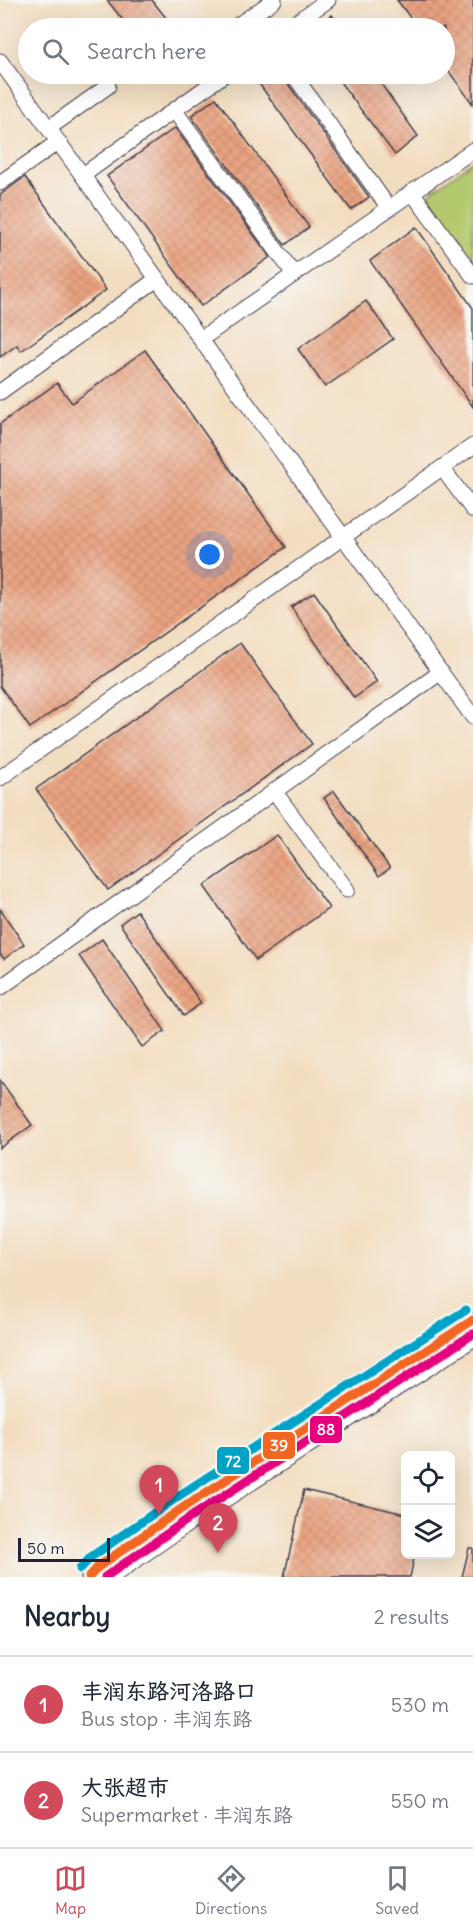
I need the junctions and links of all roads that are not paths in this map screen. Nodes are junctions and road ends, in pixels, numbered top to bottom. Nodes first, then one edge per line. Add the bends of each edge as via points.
1 (274, 0) edge
2 (328, 0) edge
3 (259, 18) edge
4 (302, 18) edge
5 (0, 61) edge
6 (211, 84) edge
7 (300, 84) edge
8 (108, 86) dead end
9 (174, 110) junction
10 (49, 128) junction
11 (58, 142) junction
12 (473, 150) edge
13 (82, 175) junction
14 (0, 183) edge
15 (412, 192) junction
16 (388, 208) junction
17 (294, 274) junction
18 (473, 276) edge
19 (157, 279) junction
20 (201, 339) junction
21 (0, 392) edge
22 (473, 446) edge
23 (442, 468) junction
24 (473, 510) edge
25 (344, 537) junction
26 (441, 672) junction
27 (473, 717) edge
28 (0, 778) edge
29 (274, 791) junction
30 (347, 890) dead end
31 (0, 988) edge
32 (473, 1320) edge
33 (473, 1339) edge
34 (89, 1577) edge
35 (111, 1577) edge

1 - 3 street
2 - 4 street
5 - 10 street
6 - 9 street
7 - 16 street
8 - 10 street
9 - 13 street
9 - 17 street
10 - 11 street
11 - 13 street
11 - 14 street
12 - 15 street
13 - 19 street
15 - 16 street
15 - 18 street
16 - 17 street
17 - 20 street
19 - 20 street
19 - 21 street
20 - 25 street
22 - 23 street
23 - 24 street
23 - 25 street
25 - 26 street
25 - 28 street
26 - 27 street
26 - 29 street
29 - 30 street
29 - 31 street
32 - 34 street via 187,1505
33 - 35 street

